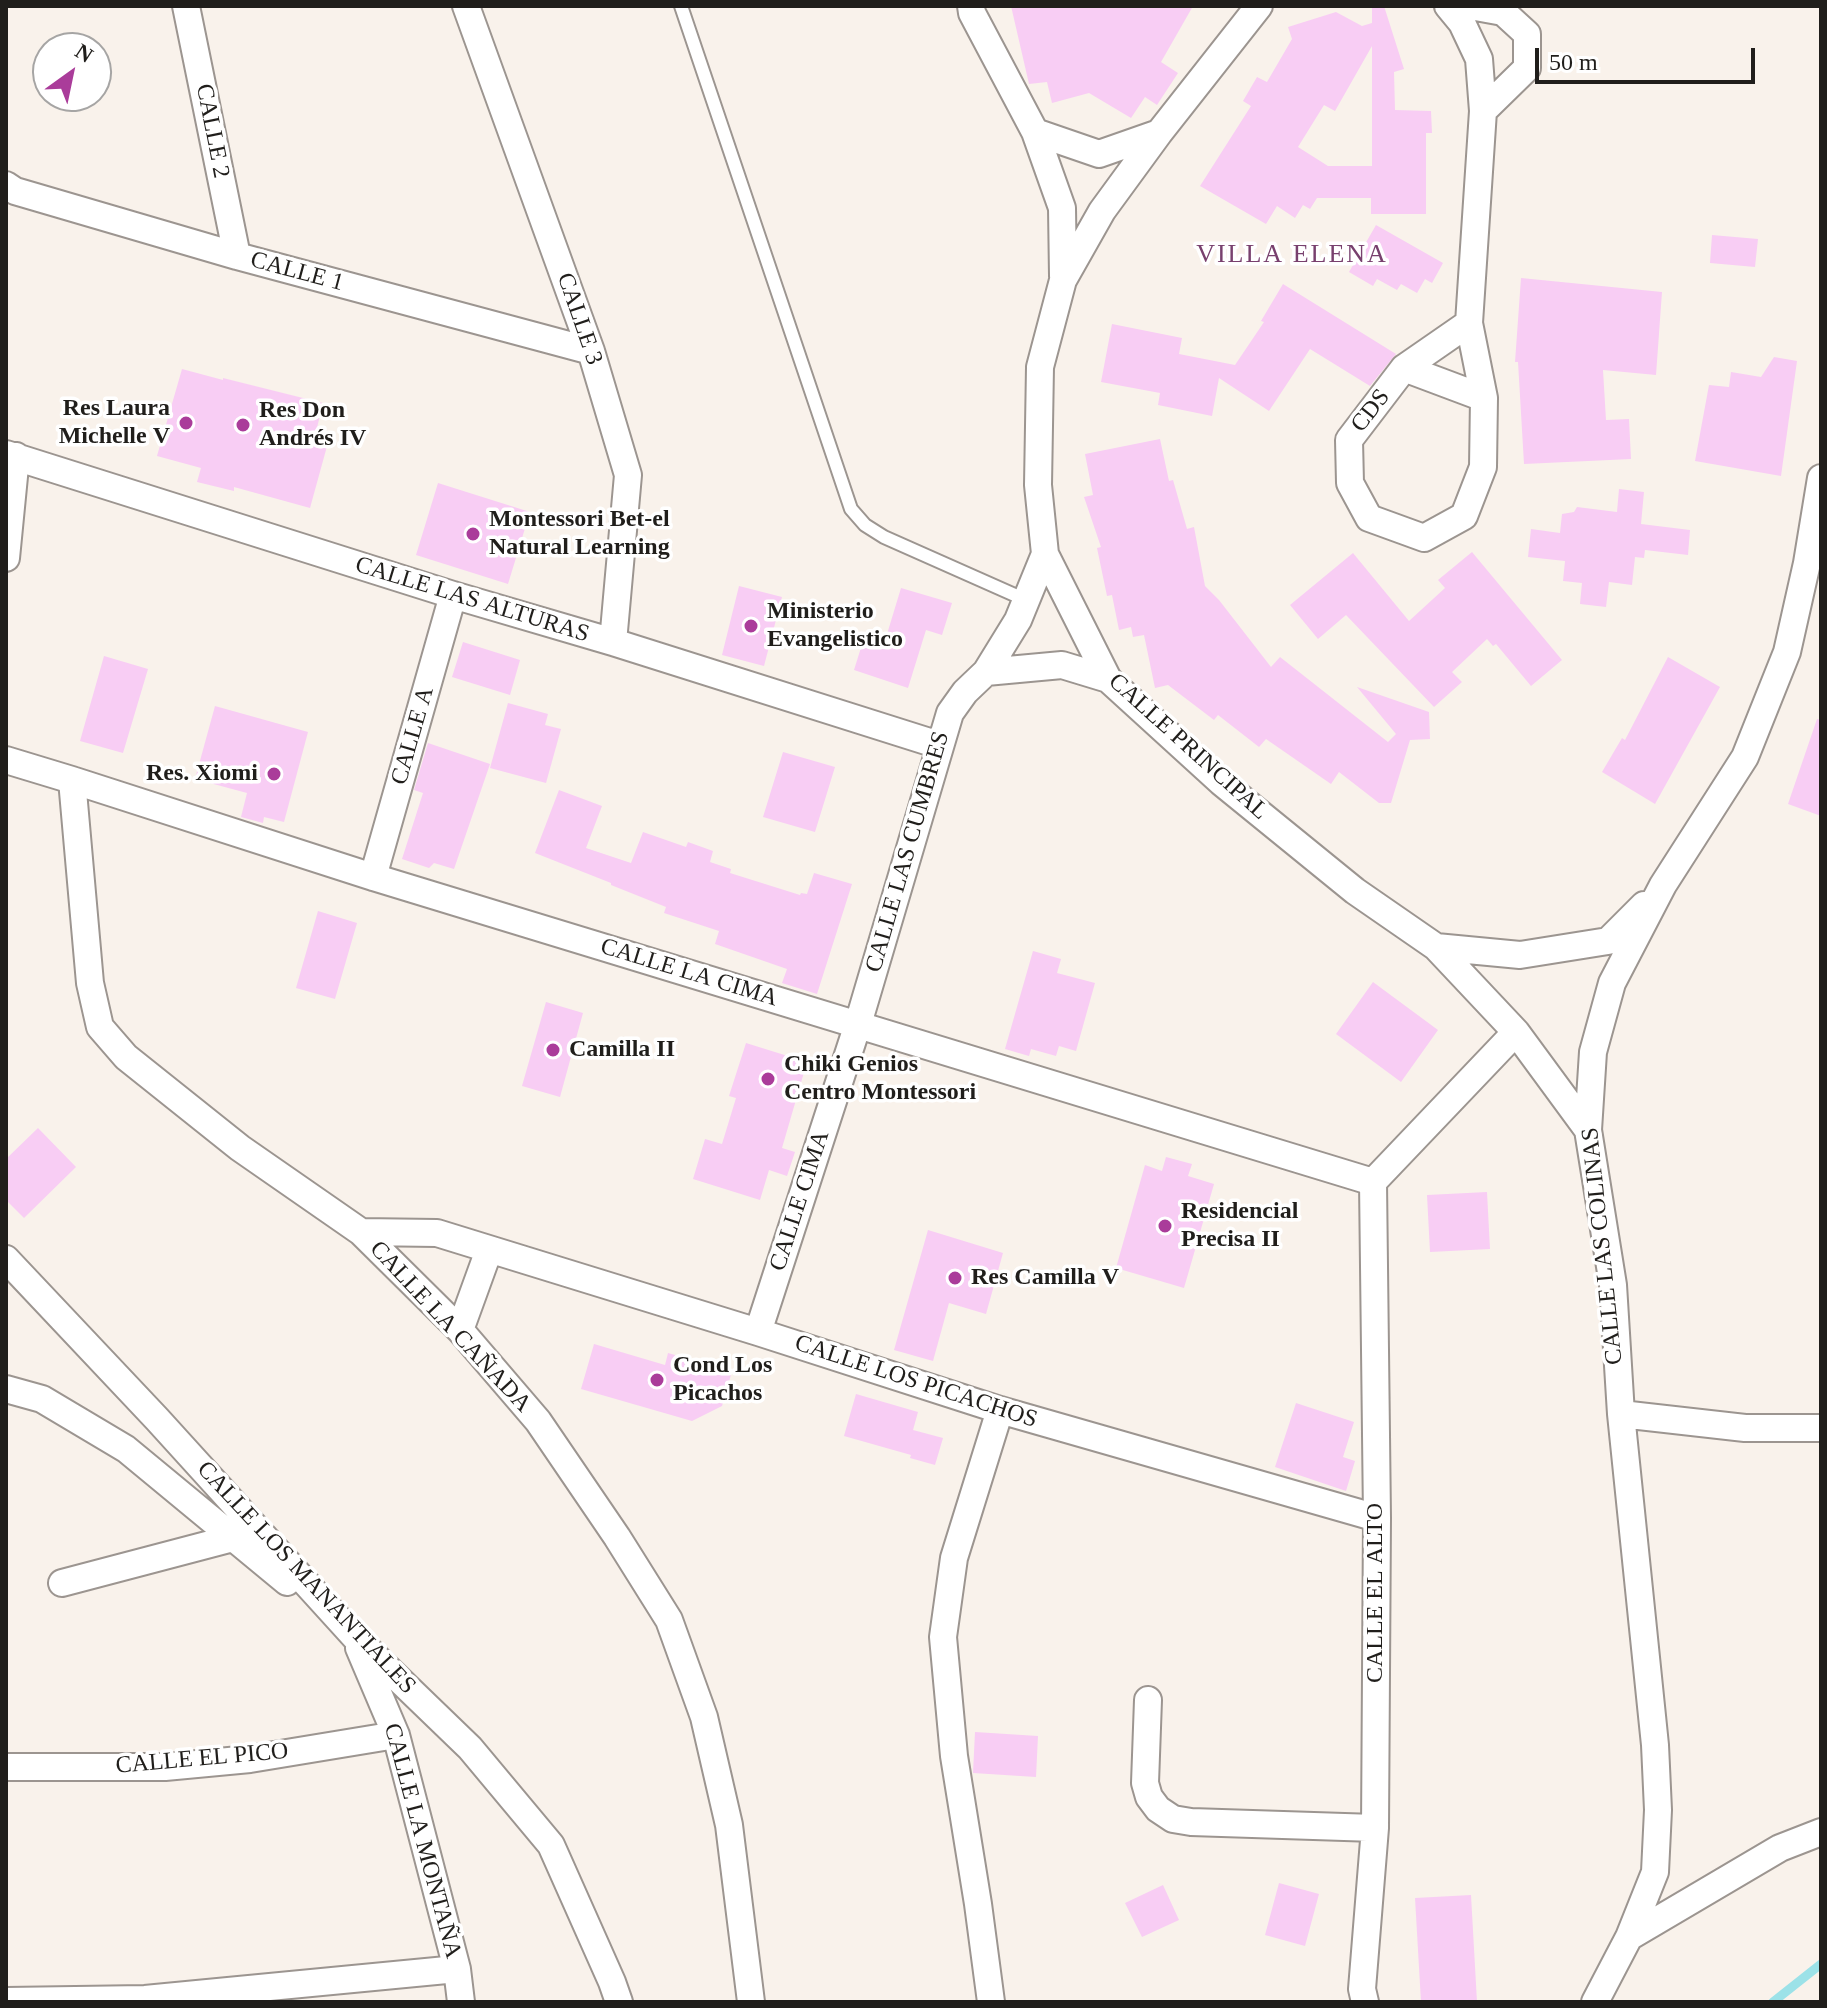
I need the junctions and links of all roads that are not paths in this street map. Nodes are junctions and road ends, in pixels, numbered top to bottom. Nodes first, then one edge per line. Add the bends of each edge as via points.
1 (186, 6) edge
2 (466, 6) edge
3 (681, 6) edge
4 (971, 6) edge
5 (1259, 6) edge
6 (1448, 6) edge
7 (1470, 6) edge
8 (1483, 111) junction
9 (1035, 132) junction
10 (1159, 133) junction
11 (6, 185) edge
12 (237, 256) junction
13 (1063, 280) junction
14 (1469, 323) junction
15 (591, 351) junction
16 (1404, 368) junction
17 (1484, 398) junction
18 (11, 455) edge
19 (1821, 478) edge
20 (1045, 554) junction
21 (6, 558) edge
22 (453, 595) junction
23 (1026, 600) junction
24 (613, 642) junction
25 (986, 672) junction
26 (1108, 679) junction
27 (939, 745) junction
28 (6, 760) edge
29 (72, 780) junction
30 (373, 877) junction
31 (1663, 885) junction
32 (1436, 947) junction
33 (858, 1024) junction
34 (1516, 1032) junction
35 (1588, 1130) junction
36 (1373, 1182) junction
37 (361, 1232) junction
38 (489, 1250) junction
39 (6, 1259) edge
40 (460, 1330) junction
41 (758, 1332) junction
42 (6, 1389) edge
43 (1000, 1410) junction
44 (1621, 1414) junction
45 (1821, 1428) edge
46 (1377, 1518) junction
47 (233, 1538) junction
48 (62, 1583) dead end
49 (355, 1637) junction
50 (1148, 1700) dead end
51 (396, 1735) junction
52 (6, 1767) edge
53 (1375, 1828) junction
54 (1821, 1832) edge
55 (1629, 1937) junction
56 (457, 1969) junction
57 (6, 2001) edge
58 (461, 2002) edge
59 (619, 2002) edge
60 (751, 2002) edge
61 (991, 2002) edge
62 (1365, 2002) edge
63 (1595, 2002) edge

1 - 12 street, CALLE 2
2 - 15 street, CALLE 3
3 - 23 lane via 851,509 884,537
4 - 9 street
5 - 10 street, CALLE PRINCIPAL
6 - 8 street, CDS via 1479,59
7 - 8 street via 1503,12 1527,34 1527,68
8 - 14 street, CDS
9 - 10 street via 1099,154
9 - 13 street via 1062,208
10 - 13 street, CALLE PRINCIPAL via 1102,211
11 - 12 street, CALLE 1
12 - 15 street, CALLE 1
13 - 20 street, CALLE PRINCIPAL via 1040,367 1038,485
14 - 16 street, CDS
14 - 17 street, CDS
15 - 24 street, CALLE 3 via 628,475
16 - 17 street
16 - 17 street, CDS via 1349,440 1350,483 1369,518 1424,538 1464,516 1483,467
18 - 21 street
18 - 22 street, CALLE LAS ALTURAS
19 - 31 street, CALLE LAS COLINAS via 1787,652 1745,757
20 - 23 street, CALLE LAS CUMBRES
20 - 26 street, CALLE PRINCIPAL
22 - 24 street, CALLE LAS ALTURAS
22 - 30 street, CALLE A
23 - 25 street, CALLE LAS CUMBRES
24 - 27 street, CALLE LAS ALTURAS
25 - 26 street via 1062,665
25 - 27 street, CALLE LAS CUMBRES via 950,713
26 - 32 street, CALLE PRINCIPAL via 1221,782 1355,891
27 - 33 street, CALLE LAS CUMBRES
28 - 29 street, CALLE LA CIMA
29 - 30 street, CALLE LA CIMA
29 - 37 street, CALLE LA CAÑADA via 90,983 100,1027 126,1057 240,1148
30 - 33 street, CALLE LA CIMA
31 - 32 street, CALLE PRINCIPAL via 1608,941 1520,955
31 - 35 street, CALLE LAS COLINAS via 1612,983 1593,1052
32 - 34 street
33 - 36 street, CALLE LA CIMA
33 - 41 street, CALLE CIMA
34 - 35 street
34 - 36 street
35 - 44 street, CALLE LAS COLINAS via 1613,1285
36 - 46 street, CALLE EL ALTO
37 - 38 street, CALLE LOS PICACHOS via 437,1233
37 - 40 street, CALLE LA CAÑADA
38 - 40 street
38 - 41 street, CALLE LOS PICACHOS
39 - 49 street, CALLE LOS MANANTIALES
40 - 60 street, CALLE LA CAÑADA via 538,1421 669,1620 704,1717 729,1825
41 - 43 street, CALLE LOS PICACHOS
42 - 47 street, CALLE LA MONTAÑA via 42,1399 126,1449
43 - 46 street, CALLE LOS PICACHOS
43 - 61 street via 954,1558 943,1637 954,1756
44 - 45 street via 1745,1428
44 - 55 street, CALLE LAS COLINAS via 1658,1810 1655,1872
46 - 53 street, CALLE EL ALTO
47 - 48 street
47 - 49 street, CALLE LA MONTAÑA
49 - 51 street, CALLE LA MONTAÑA
49 - 59 street, CALLE LOS MANANTIALES via 470,1748 551,1845
50 - 53 street via 1145,1783 1158,1809 1173,1819
51 - 52 street, CALLE EL PICO via 165,1767
51 - 56 street, CALLE LA MONTAÑA
53 - 62 street, CALLE EL ALTO
54 - 55 street via 1780,1848
55 - 63 street, CALLE LAS COLINAS
56 - 57 street via 145,1999
56 - 58 street, CALLE LA MONTAÑA

